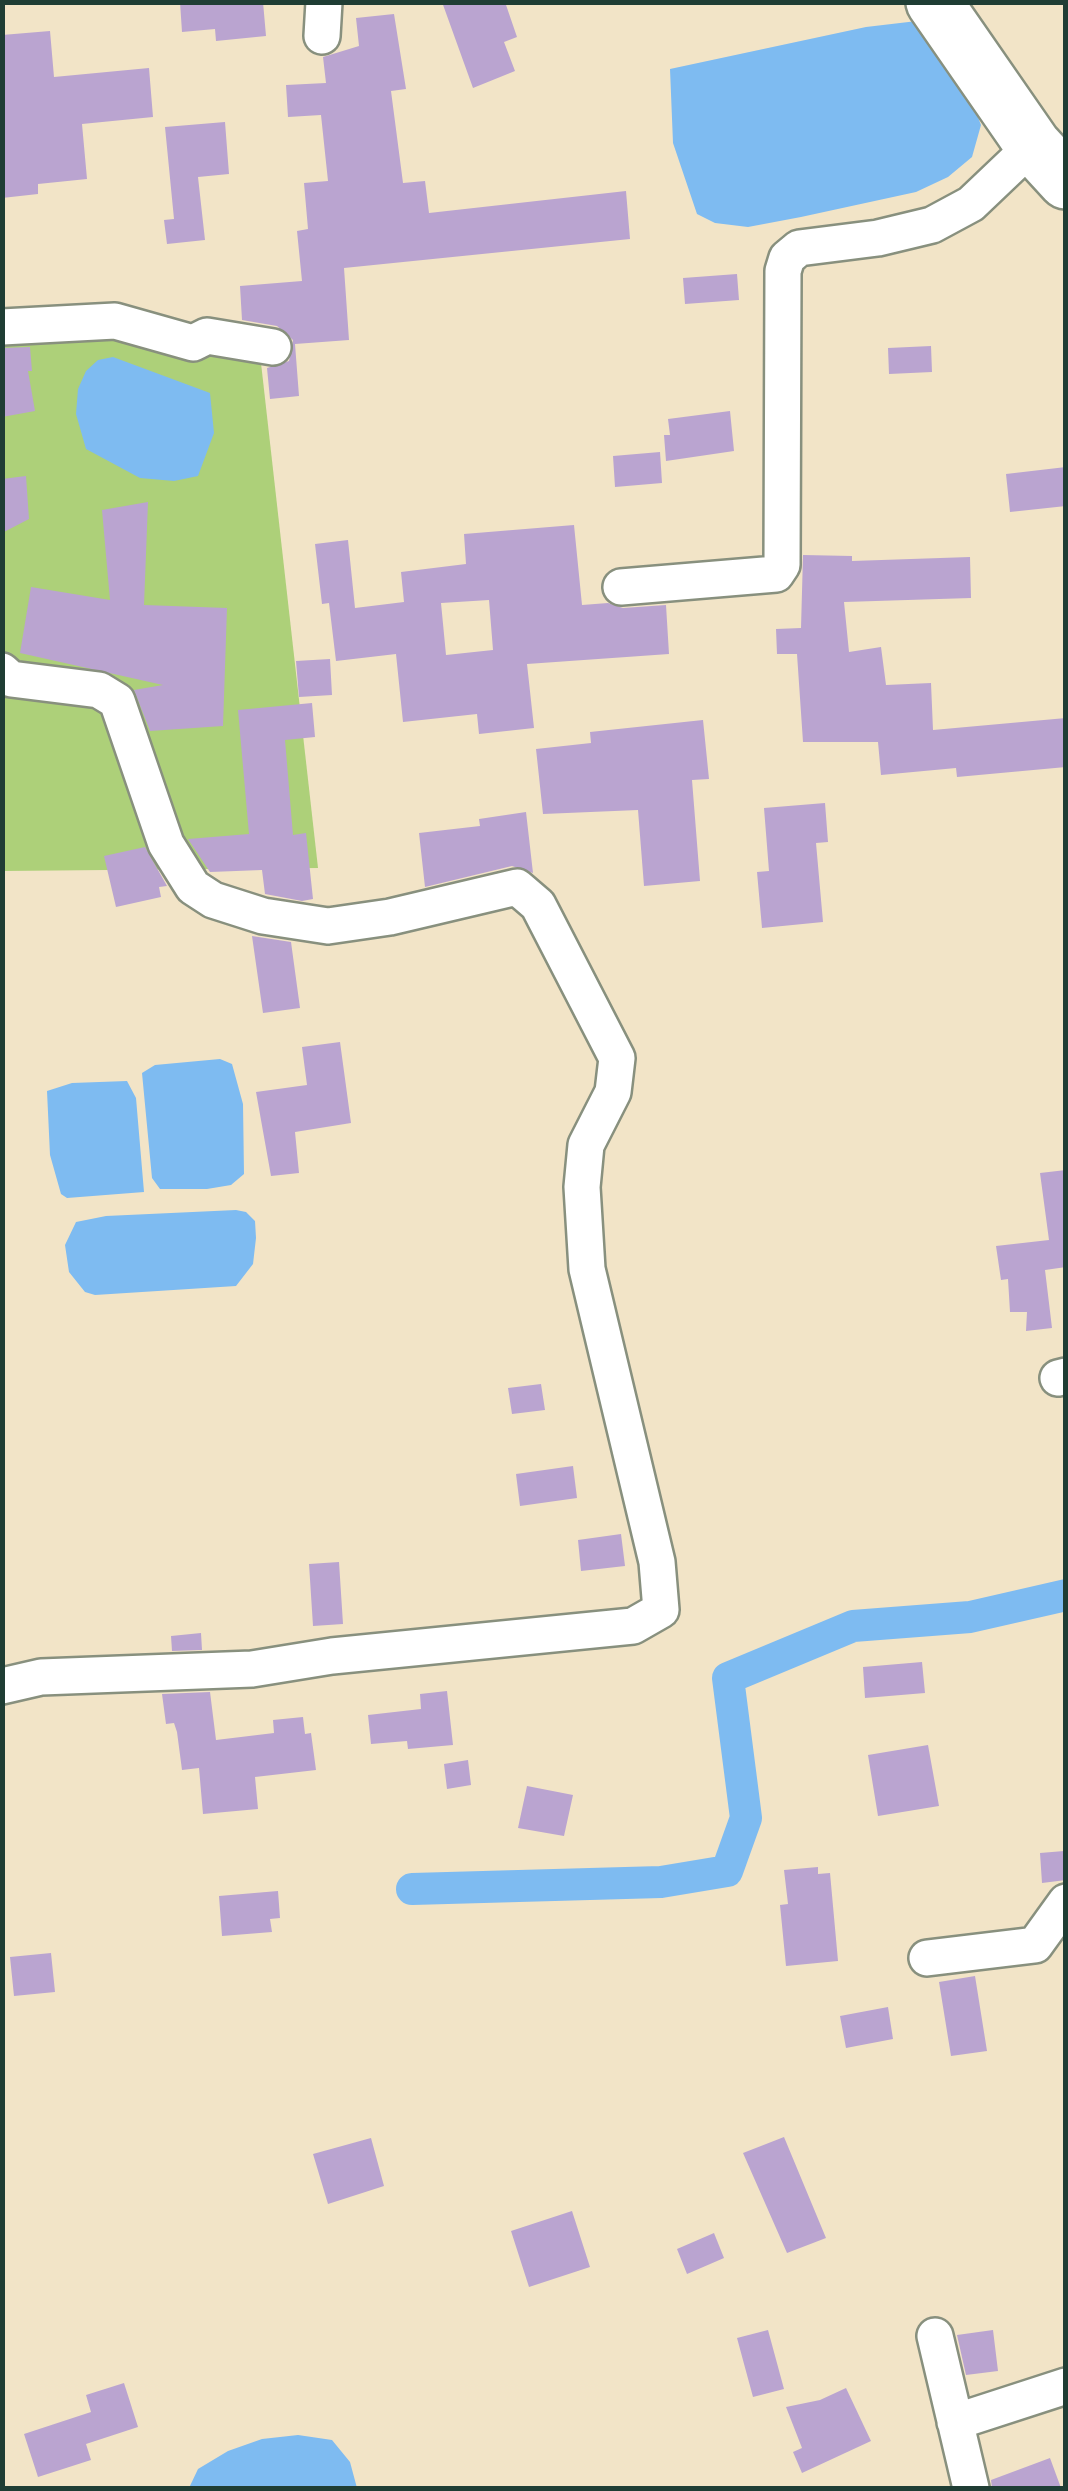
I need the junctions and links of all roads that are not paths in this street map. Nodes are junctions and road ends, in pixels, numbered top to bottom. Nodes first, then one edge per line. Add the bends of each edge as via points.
1 (934, 2) edge
2 (1050, 163) edge
3 (2, 328) edge
4 (273, 346) dead end
5 (621, 587) dead end
6 (2, 671) edge
7 (2, 1686) edge
8 (1066, 1902) edge
9 (927, 1958) dead end
10 (935, 2336) dead end
11 (1066, 2386) edge
12 (955, 2422) junction
13 (971, 2488) edge

1 - 2 highway
2 - 5 street via 932,225 799,248 787,258 782,564 776,574
3 - 4 street via 114,322 193,343 207,336
6 - 7 street via 11,679 99,690 117,701 166,844 193,887 212,900 328,926 517,887 538,905 617,1058 613,1092 586,1145 587,1269 657,1562 661,1610 633,1626 252,1669 42,1677
8 - 9 street via 1035,1945
10 - 12 street
11 - 12 street
12 - 13 street

